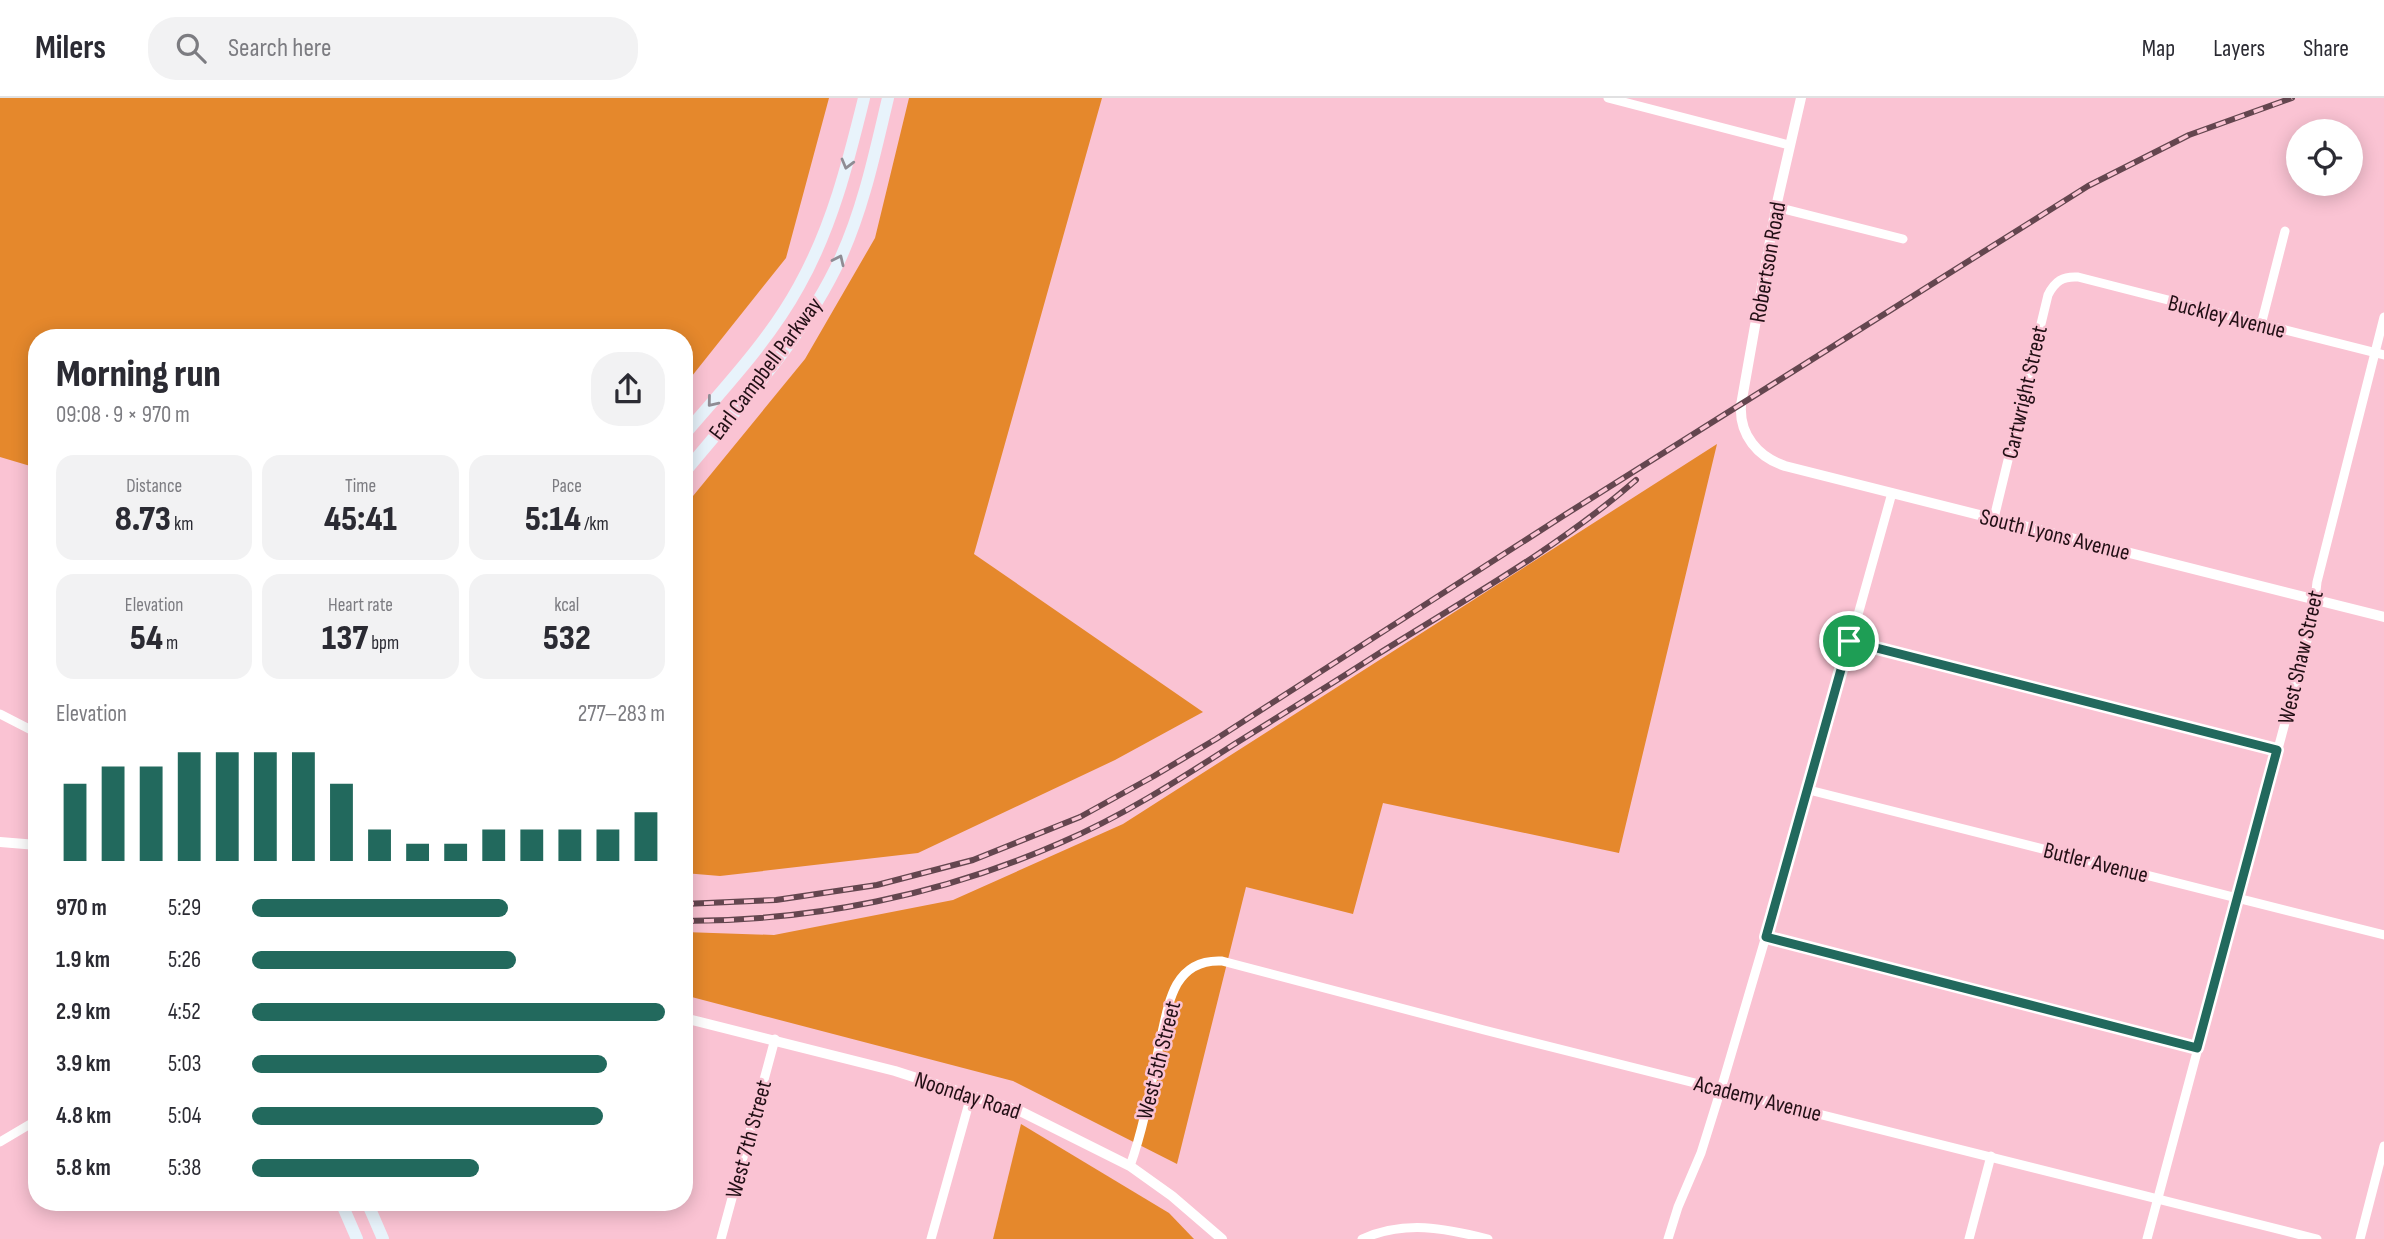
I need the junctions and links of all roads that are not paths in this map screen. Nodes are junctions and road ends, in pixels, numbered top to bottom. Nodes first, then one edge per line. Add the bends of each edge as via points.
1 (864, 98) edge
2 (888, 98) edge
3 (1608, 98) edge
4 (1801, 98) edge
5 (1789, 145) junction
6 (837, 202) junction
7 (1776, 207) junction
8 (859, 210) junction
9 (2285, 231) dead end
10 (1903, 239) dead end
11 (2069, 277) joint
12 (2384, 317) edge
13 (2261, 325) junction
14 (2379, 354) edge
15 (693, 424) edge
16 (1743, 427) joint
17 (693, 462) edge
18 (1892, 493) junction
19 (1994, 519) junction
20 (2315, 600) junction
21 (2384, 617) edge
22 (1849, 641) junction
23 (0, 714) edge
24 (28, 728) edge
25 (2277, 750) junction
26 (1809, 790) junction
27 (0, 842) edge
28 (28, 844) edge
29 (2237, 897) junction
30 (2384, 935) edge
31 (1766, 937) junction
32 (1199, 963) joint
33 (693, 1020) edge
34 (775, 1039) junction
35 (2197, 1048) junction
36 (1721, 1089) junction
37 (971, 1096) junction
38 (28, 1125) edge
39 (0, 1142) edge
40 (2384, 1146) edge
41 (1991, 1156) junction
42 (1130, 1166) junction
43 (2158, 1199) junction
44 (345, 1211) edge
45 (371, 1211) edge
46 (376, 1224) junction
47 (356, 1237) edge
48 (383, 1239) edge
49 (721, 1239) edge
50 (931, 1239) edge
51 (1222, 1239) edge
52 (1362, 1239) edge
53 (1488, 1239) edge
54 (1668, 1239) edge
55 (1969, 1239) edge
56 (2147, 1239) edge
57 (2317, 1239) edge
58 (2360, 1239) edge

1 -> 6 main road, Earl Campbell Parkway
2 - 8 main road, Earl Campbell Parkway
3 - 5 street
4 - 5 street, Robertson Road
5 - 7 street, Robertson Road
6 - 8 main road
6 -> 15 main road, Earl Campbell Parkway via 789,303
7 - 10 street
7 - 16 street, Robertson Road via 1741,405
17 -> 8 main road, Earl Campbell Parkway via 803,324 841,257
9 - 13 street
11 - 13 street, Buckley Avenue
11 - 19 street, Cartwright Street via 2052,286 2048,295
12 - 14 street, West Shaw Street
13 - 14 street, Buckley Avenue
14 - 20 street, West Shaw Street via 2340,487
16 - 18 street, South Lyons Avenue via 1755,448 1775,463
18 - 19 street, South Lyons Avenue
18 - 22 street
19 - 20 street, South Lyons Avenue
20 - 21 street, South Lyons Avenue
20 - 25 street, West Shaw Street
22 - 25 street
22 - 26 street
23 - 24 street
25 - 29 street, West Shaw Street
26 - 29 street, Butler Avenue
26 - 31 street
27 - 28 street
29 - 30 street, Butler Avenue
29 - 35 street, West Shaw Street
31 - 35 street
31 - 36 street
32 - 36 street, Academy Avenue via 1222,961
32 - 42 street, West 5th Street via 1177,985 1167,1012
33 - 34 street, Noonday Road
34 - 37 street, Noonday Road
34 - 49 street, West 7th Street
35 - 43 street, West Shaw Street
36 - 41 street, Academy Avenue
36 - 54 street
37 - 42 street, Noonday Road via 1022,1112
37 - 50 street
38 - 39 street
40 - 58 street
41 - 43 street, Academy Avenue
41 - 55 street
42 - 51 street, Noonday Road
43 - 56 street, West Shaw Street
43 - 57 street, Academy Avenue
44 - 47 main road
45 - 46 main road
46 - 47 main road
46 - 48 main road
52 - 53 street via 1390,1228 1420,1227

